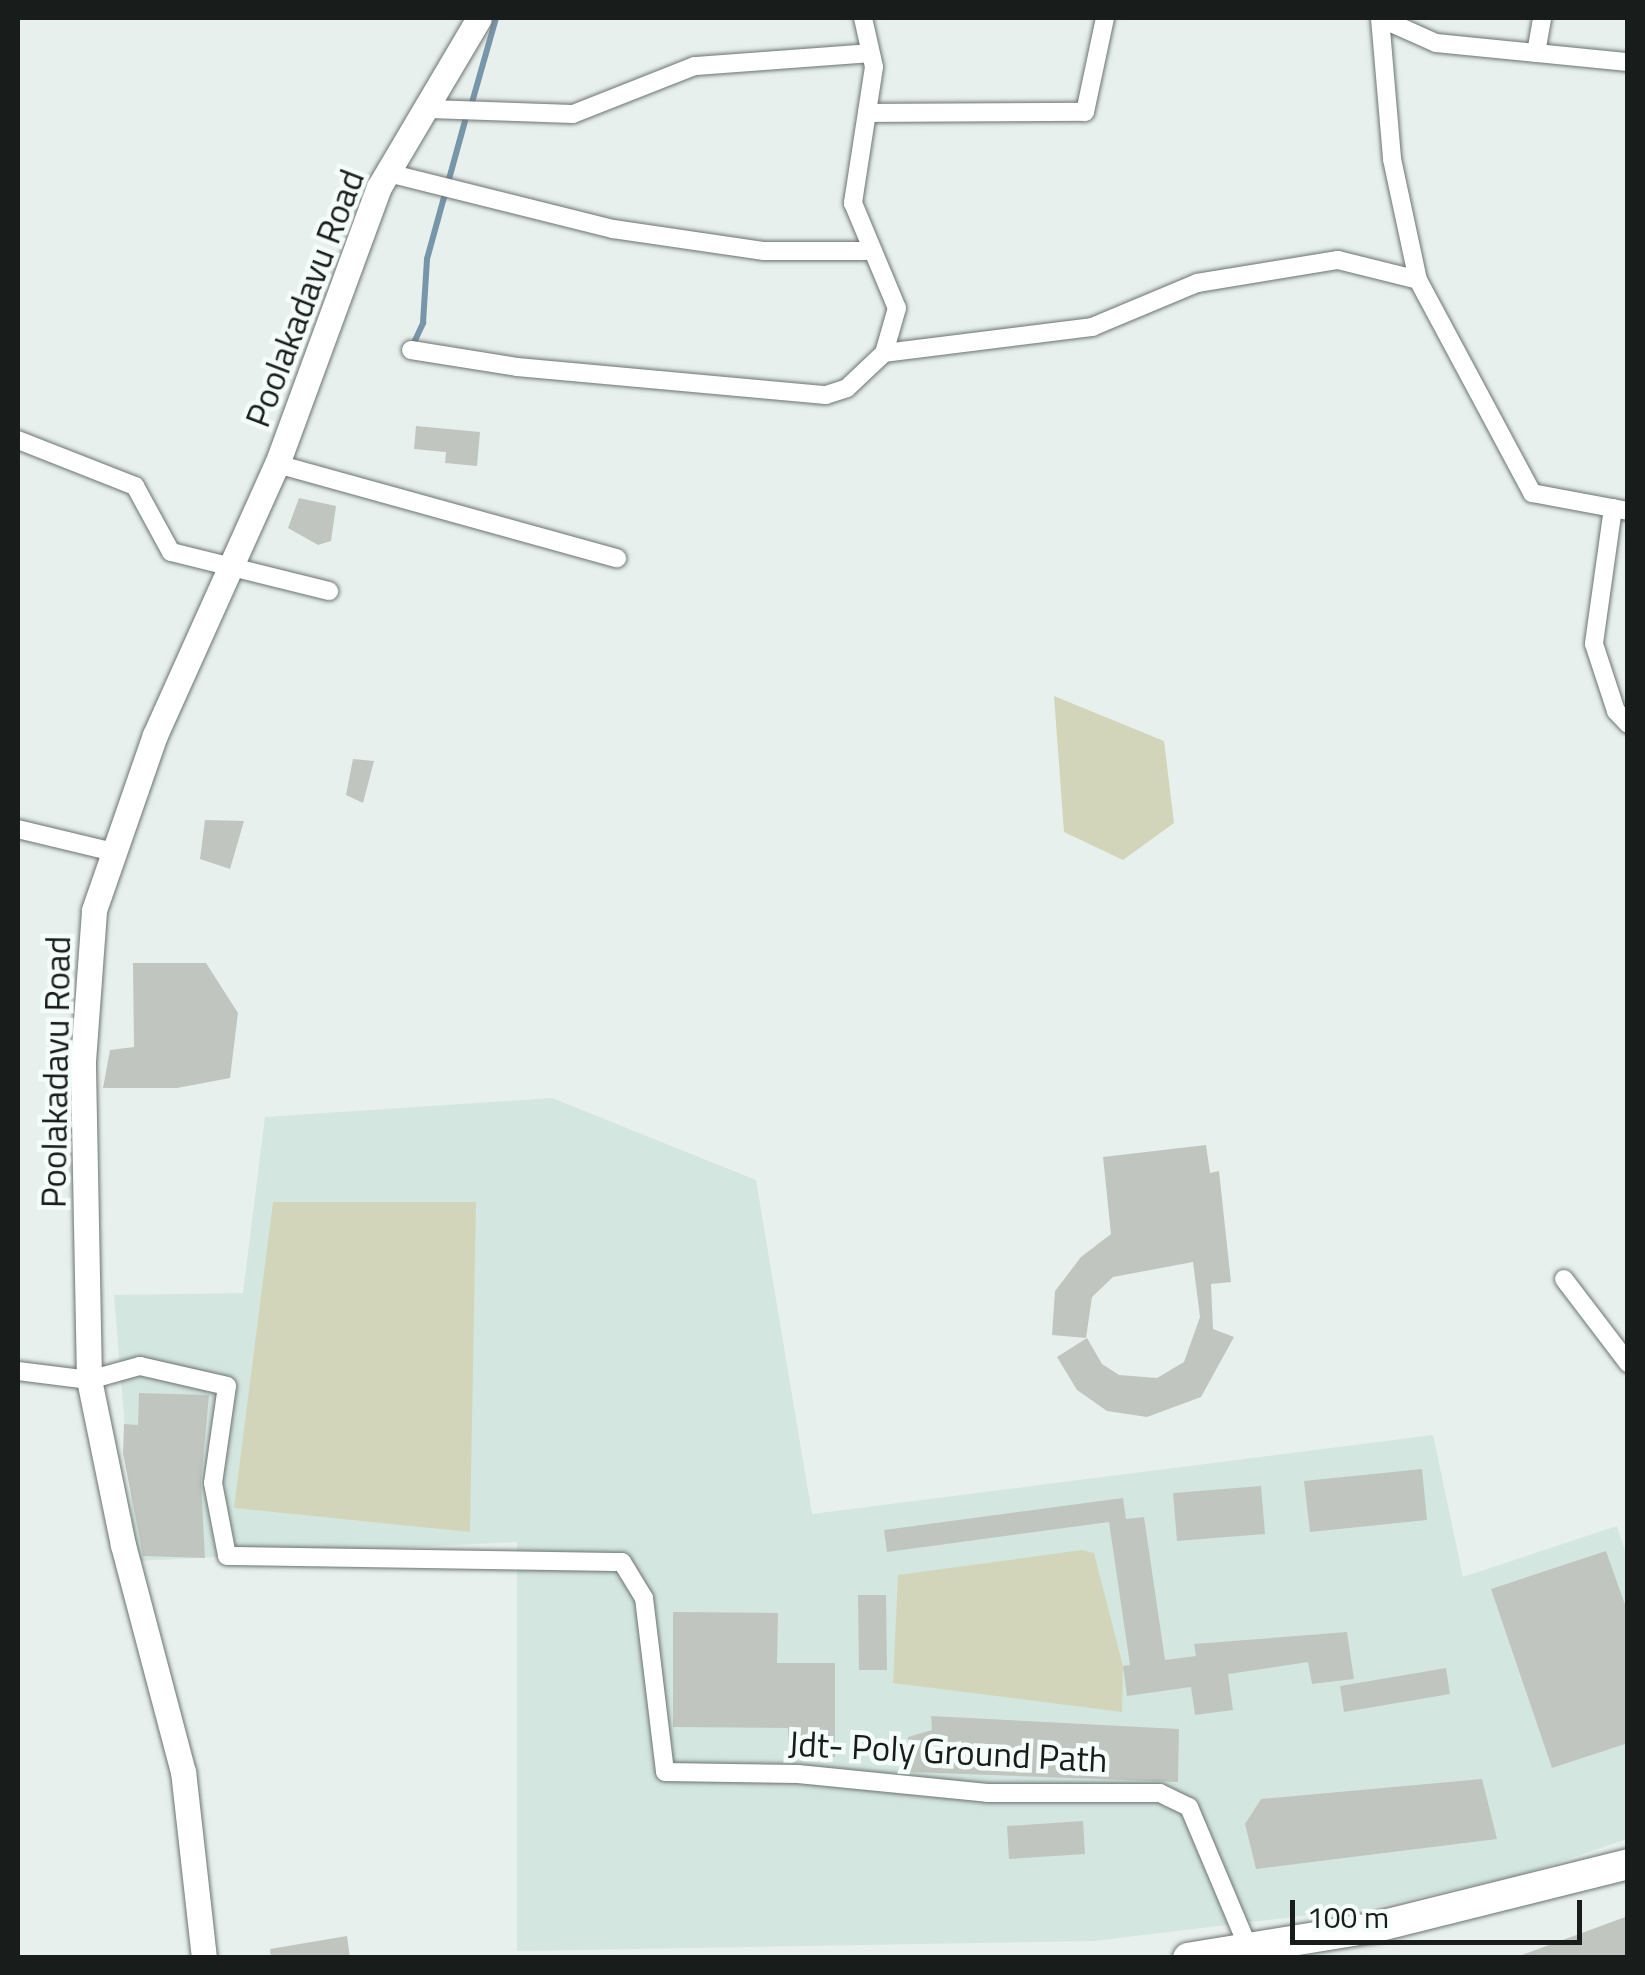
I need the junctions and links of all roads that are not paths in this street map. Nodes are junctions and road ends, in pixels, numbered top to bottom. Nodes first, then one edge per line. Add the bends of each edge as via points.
1 (479, 18) edge
2 (862, 18) edge
3 (1105, 18) edge
4 (1380, 18) edge
5 (1542, 18) edge
6 (870, 53) junction
7 (1536, 53) junction
8 (1628, 62) edge
9 (430, 109) junction
10 (867, 113) junction
11 (388, 173) junction
12 (874, 251) junction
13 (1418, 280) junction
14 (410, 350) dead end
15 (884, 353) junction
16 (18, 440) edge
17 (277, 464) junction
18 (1620, 510) edge
19 (617, 558) dead end
20 (232, 562) junction
21 (329, 591) dead end
22 (1628, 724) edge
23 (18, 829) edge
24 (114, 852) junction
25 (1564, 1279) dead end
26 (1628, 1362) edge
27 (18, 1371) edge
28 (89, 1380) junction
29 (1628, 1864) edge
30 (1257, 1951) edge
31 (204, 1958) edge
32 (1188, 1958) edge

1 - 9 street, Poolakadavu Road
2 - 6 street
3 - 10 street via 1085,112
4 - 7 street via 1436,43
4 - 13 street via 1392,159
5 - 7 street
6 - 9 street via 694,66 573,114
6 - 10 street
7 - 8 street
9 - 11 street, Poolakadavu Road
10 - 12 street via 852,203
11 - 12 street via 613,229 764,251
11 - 17 street, Poolakadavu Road
12 - 15 street via 898,308
13 - 15 street via 1338,260 1198,283 1092,328
13 - 18 street via 1532,493
14 - 15 street via 518,367 826,394 846,388
16 - 20 street via 135,486 171,552
17 - 19 street
17 - 20 street, Poolakadavu Road
18 - 22 street via 1594,644 1616,711
20 - 21 street
20 - 24 street, Poolakadavu Road via 155,734
23 - 24 street
24 - 28 street, Poolakadavu Road via 94,910 83,1060
25 - 26 street
27 - 28 street
28 - 30 street, Jdt- Poly Ground Path via 140,1366 227,1386 213,1484 227,1556 622,1562 644,1598 666,1772 798,1774 986,1793 1160,1793 1190,1806
28 - 31 street, Poolakadavu Road via 123,1545 183,1772
29 - 30 highway
30 - 32 highway

